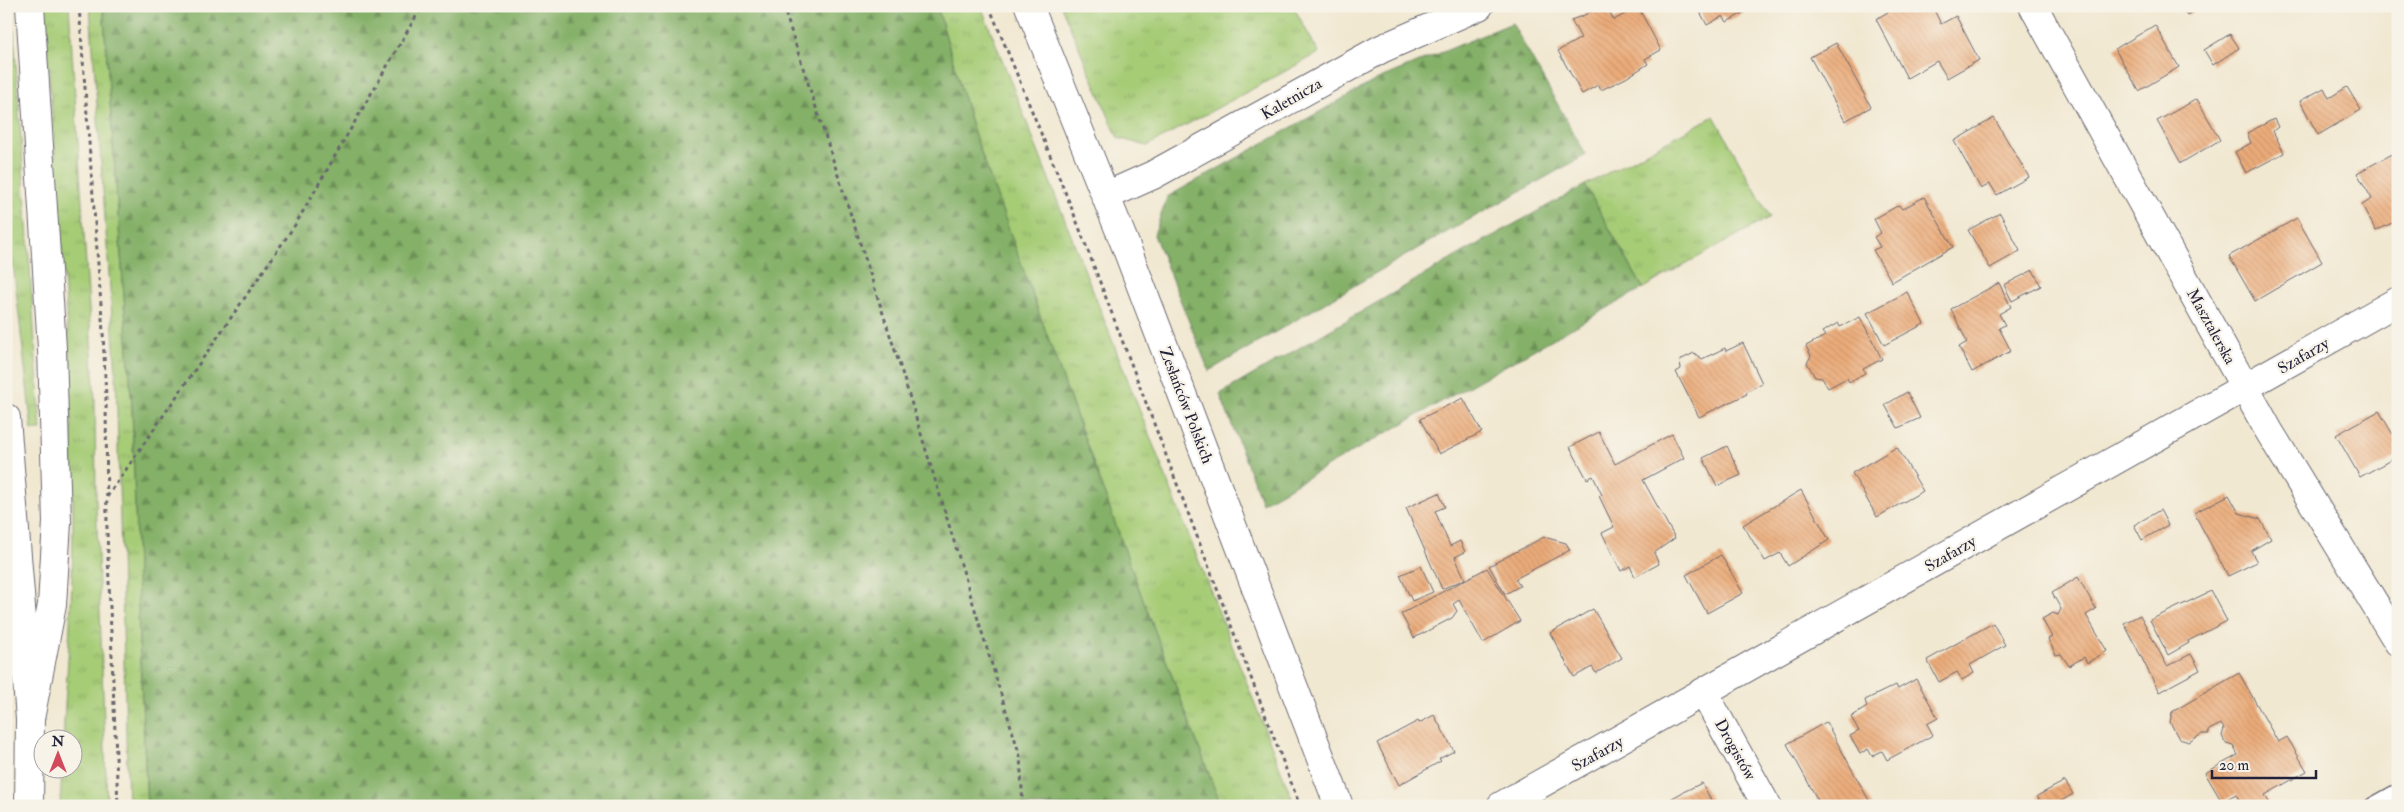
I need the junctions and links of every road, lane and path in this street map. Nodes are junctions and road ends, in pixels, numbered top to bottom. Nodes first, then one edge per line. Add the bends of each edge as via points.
1 (30, 6) edge
2 (79, 6) edge
3 (422, 6) edge
4 (783, 6) edge
5 (989, 6) edge
6 (1029, 6) edge
7 (1479, 6) edge
8 (2033, 6) edge
9 (1106, 196) junction
10 (2398, 301) edge
11 (2246, 387) junction
12 (6, 418) edge
13 (107, 498) junction
14 (2398, 642) edge
15 (1704, 693) junction
16 (30, 719) junction
17 (2398, 792) edge
18 (29, 806) edge
19 (118, 806) edge
20 (1023, 806) edge
21 (1300, 806) edge
22 (1339, 806) edge
23 (1501, 806) edge
24 (1767, 806) edge
25 (2373, 806) edge

1 - 16 street via 52,348 57,522 52,605
2 - 13 path via 103,332
3 - 13 path via 294,225
4 - 20 path via 901,368 1020,756
5 - 21 path via 1072,210
6 - 9 street, Zesłańców Polskich
7 - 9 street, Kaletnicza via 1372,53 1152,176
8 - 11 street, Masztalerska
9 - 22 street, Zesłańców Polskich
10 - 11 street, Szafarzy
11 - 14 street, Masztalerska via 2269,431
11 - 15 street, Szafarzy
12 - 16 street
13 - 19 path
15 - 23 street, Szafarzy
15 - 24 street, Drogistów
16 - 18 street
17 - 25 lane

